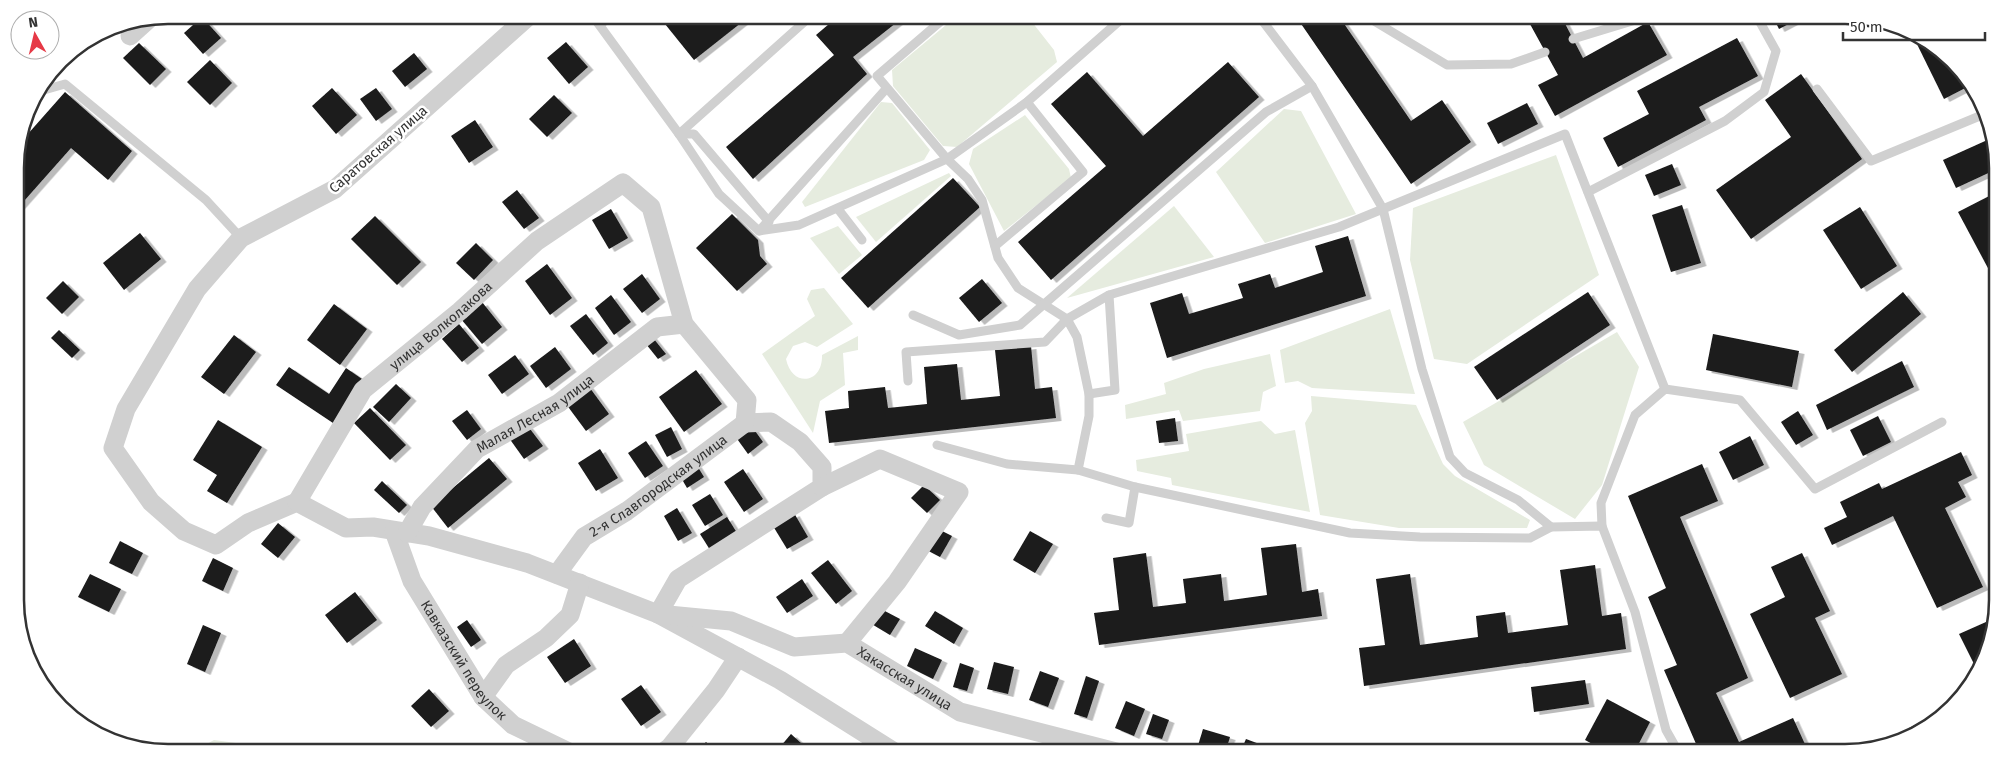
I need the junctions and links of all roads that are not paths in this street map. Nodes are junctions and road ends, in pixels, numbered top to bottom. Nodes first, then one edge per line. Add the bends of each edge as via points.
1 (520, 24) edge
2 (601, 24) edge
3 (802, 24) edge
4 (938, 24) edge
5 (1116, 24) edge
6 (1265, 24) edge
7 (1379, 24) edge
8 (1622, 24) edge
9 (1761, 24) edge
10 (140, 27) edge
11 (130, 36) dead end
12 (1573, 39) dead end
13 (1545, 52) dead end
14 (1312, 86) junction
15 (48, 89) edge
16 (886, 89) junction
17 (1818, 89) dead end
18 (1027, 102) junction
19 (1979, 116) edge
20 (679, 134) junction
21 (947, 159) junction
22 (1588, 192) junction
23 (838, 208) junction
24 (1383, 209) junction
25 (769, 222) junction
26 (758, 231) junction
27 (241, 238) junction
28 (862, 240) dead end
29 (995, 246) junction
30 (1110, 295) junction
31 (1043, 306) junction
32 (913, 315) dead end
33 (1067, 319) junction
34 (684, 324) junction
35 (908, 381) dead end
36 (1665, 389) junction
37 (1089, 394) junction
38 (1942, 422) dead end
39 (746, 423) junction
40 (937, 445) dead end
41 (1078, 470) junction
42 (822, 487) junction
43 (1135, 487) junction
44 (297, 502) junction
45 (1106, 518) dead end
46 (1602, 526) junction
47 (1551, 527) junction
48 (400, 532) junction
49 (557, 574) junction
50 (580, 583) junction
51 (658, 614) junction
52 (847, 643) junction
53 (738, 658) junction
54 (483, 697) junction
55 (552, 744) edge
56 (673, 744) edge
57 (882, 744) edge
58 (1085, 744) edge
59 (1674, 744) edge

1 - 27 street, Саратовская улица via 335,189
2 - 20 lane
3 - 20 lane
4 - 16 lane via 877,76
5 - 18 lane
6 - 14 lane
7 - 13 lane via 1447,65 1511,64
8 - 12 lane
9 - 22 lane via 1776,51 1764,92 1724,121
10 - 11 street
14 - 24 lane
14 - 31 lane via 1266,112
15 - 27 lane via 65,84 206,200
16 - 21 lane
16 - 25 lane
17 - 19 lane via 1871,161
18 - 21 lane
18 - 29 lane via 1083,172
20 - 25 lane via 694,134
20 - 26 lane via 719,194
21 - 23 lane
21 - 29 lane via 968,179 982,200
22 - 24 lane via 1565,134
22 - 36 lane
23 - 26 lane via 799,225
23 - 28 lane
24 - 30 lane via 1339,227
24 - 47 lane via 1422,369 1450,457 1465,473 1518,500
25 - 26 lane
27 - 44 street, Саратовская улица via 197,289 126,409 114,448 151,502 184,531 216,545 248,523
29 - 31 lane via 998,258 1018,288
30 - 33 lane
30 - 37 lane via 1115,390
31 - 32 lane via 1020,325 959,335
31 - 33 lane
33 - 35 lane via 1045,342 906,352
33 - 37 lane via 1077,337
34 - 39 street via 747,400
34 - 44 street, улица Волколакова via 651,207 623,183 537,242 460,311 363,390
34 - 48 street, Малая Лесная улица via 656,327 559,403 477,449
36 - 38 lane via 1740,400 1815,489
36 - 46 lane via 1635,415 1601,503
37 - 41 lane via 1089,416
39 - 42 street via 771,422 800,442 822,466
39 - 49 street, 2-я Славгородская улица via 626,511 584,537
40 - 41 lane via 1007,464
41 - 43 lane
42 - 51 street via 678,579
42 - 52 street via 880,459 958,492 897,582
43 - 45 lane via 1129,523
43 - 47 lane via 1350,533 1530,538
44 - 48 street via 346,528 373,527
46 - 47 lane
46 - 59 lane via 1635,612 1666,730
48 - 49 street via 429,536
48 - 54 street, Кавказский переулок via 412,581
49 - 50 street
50 - 51 street
50 - 54 street via 570,615 546,638 506,665
51 - 52 street, Хакасская улица via 731,621 794,646
51 - 53 street
52 - 58 street, Хакасская улица via 960,712
53 - 56 street
53 - 57 street via 780,680
54 - 55 street, Кавказский переулок via 513,725

